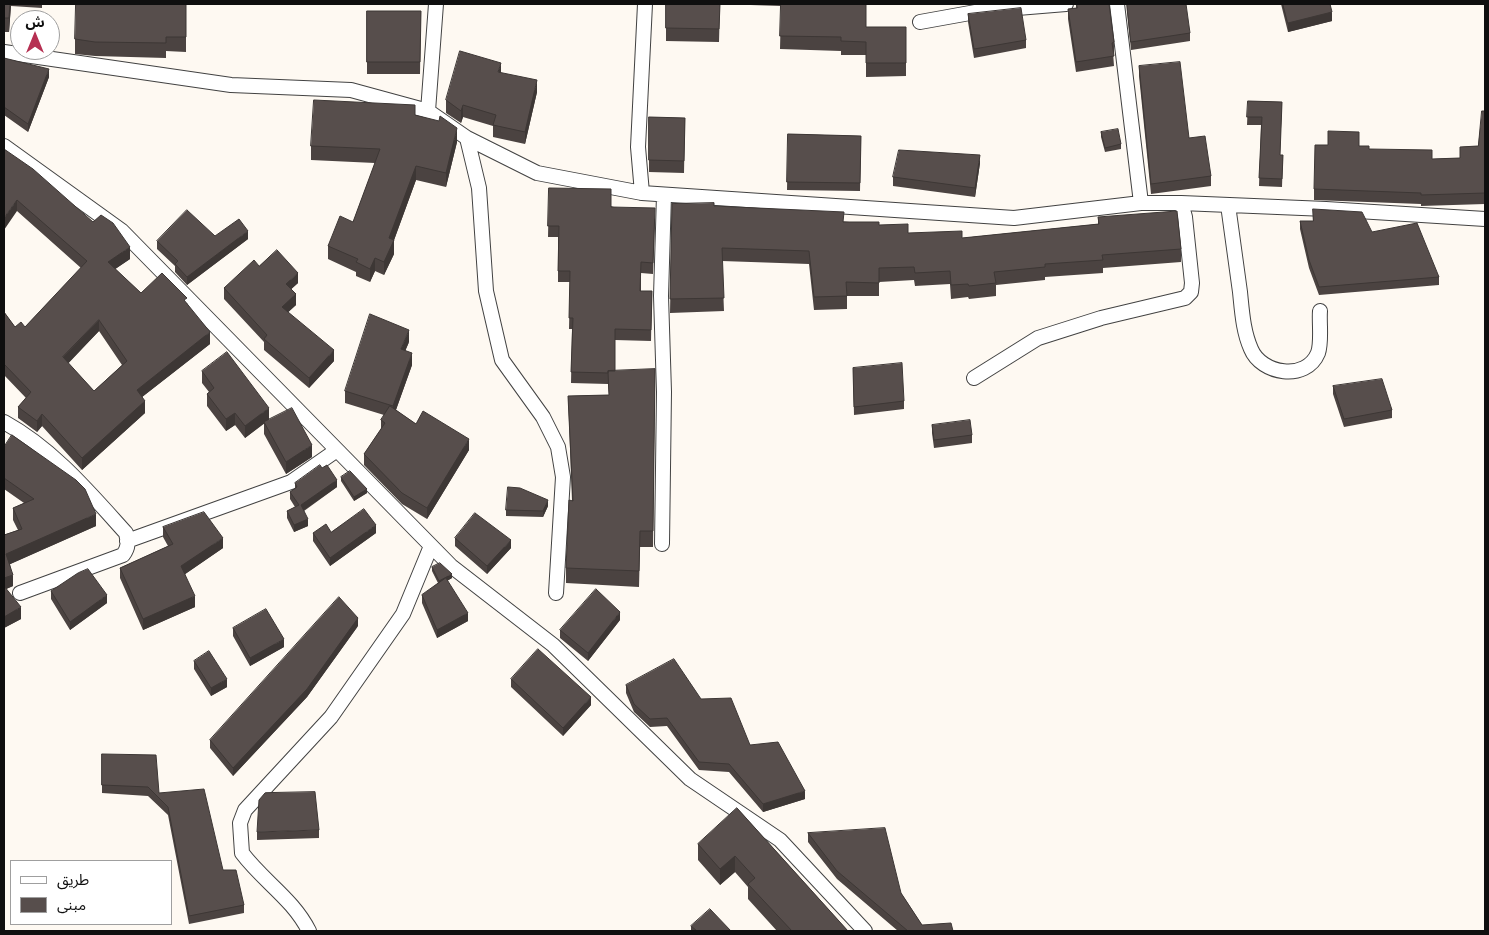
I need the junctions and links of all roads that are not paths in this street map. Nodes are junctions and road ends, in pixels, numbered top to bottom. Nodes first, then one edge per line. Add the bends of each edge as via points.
1 (436, 4) edge
2 (645, 4) edge
3 (1066, 4) edge
4 (1117, 4) edge
5 (920, 22) dead end
6 (4, 52) edge
7 (428, 111) junction
8 (467, 138) junction
9 (4, 146) edge
10 (642, 193) junction
11 (664, 195) junction
12 (1141, 203) junction
13 (1181, 203) junction
14 (1228, 205) junction
15 (1485, 219) edge
16 (1320, 311) dead end
17 (974, 378) dead end
18 (4, 422) edge
19 (337, 450) junction
20 (128, 541) junction
21 (662, 544) dead end
22 (431, 546) junction
23 (20, 593) dead end
24 (556, 593) dead end
25 (309, 931) edge
26 (865, 931) edge

1 - 7 street
2 - 10 street via 638,147
3 - 5 street via 981,11
4 - 12 street
6 - 7 street via 231,85 351,90
7 - 8 street
8 - 10 street via 537,173
8 - 24 street via 479,188 486,291 502,360 543,417 558,447 563,477
9 - 19 street via 122,231
10 - 11 street
11 - 12 street via 1014,218
11 - 21 street
12 - 13 street
13 - 14 street
13 - 17 street via 1186,216 1192,283 1191,292 1185,298 1101,318 1038,338
14 - 15 street
14 - 16 street via 1244,323 1256,360 1269,368 1285,371 1299,370 1311,363 1318,352
18 - 20 street via 23,432 72,473 126,533
19 - 20 street via 291,482
19 - 22 street
20 - 23 street via 128,549 123,555
22 - 25 street via 403,614 331,717 245,810 240,823 242,853 290,901
22 - 26 street via 451,566 553,645 690,779 780,840

